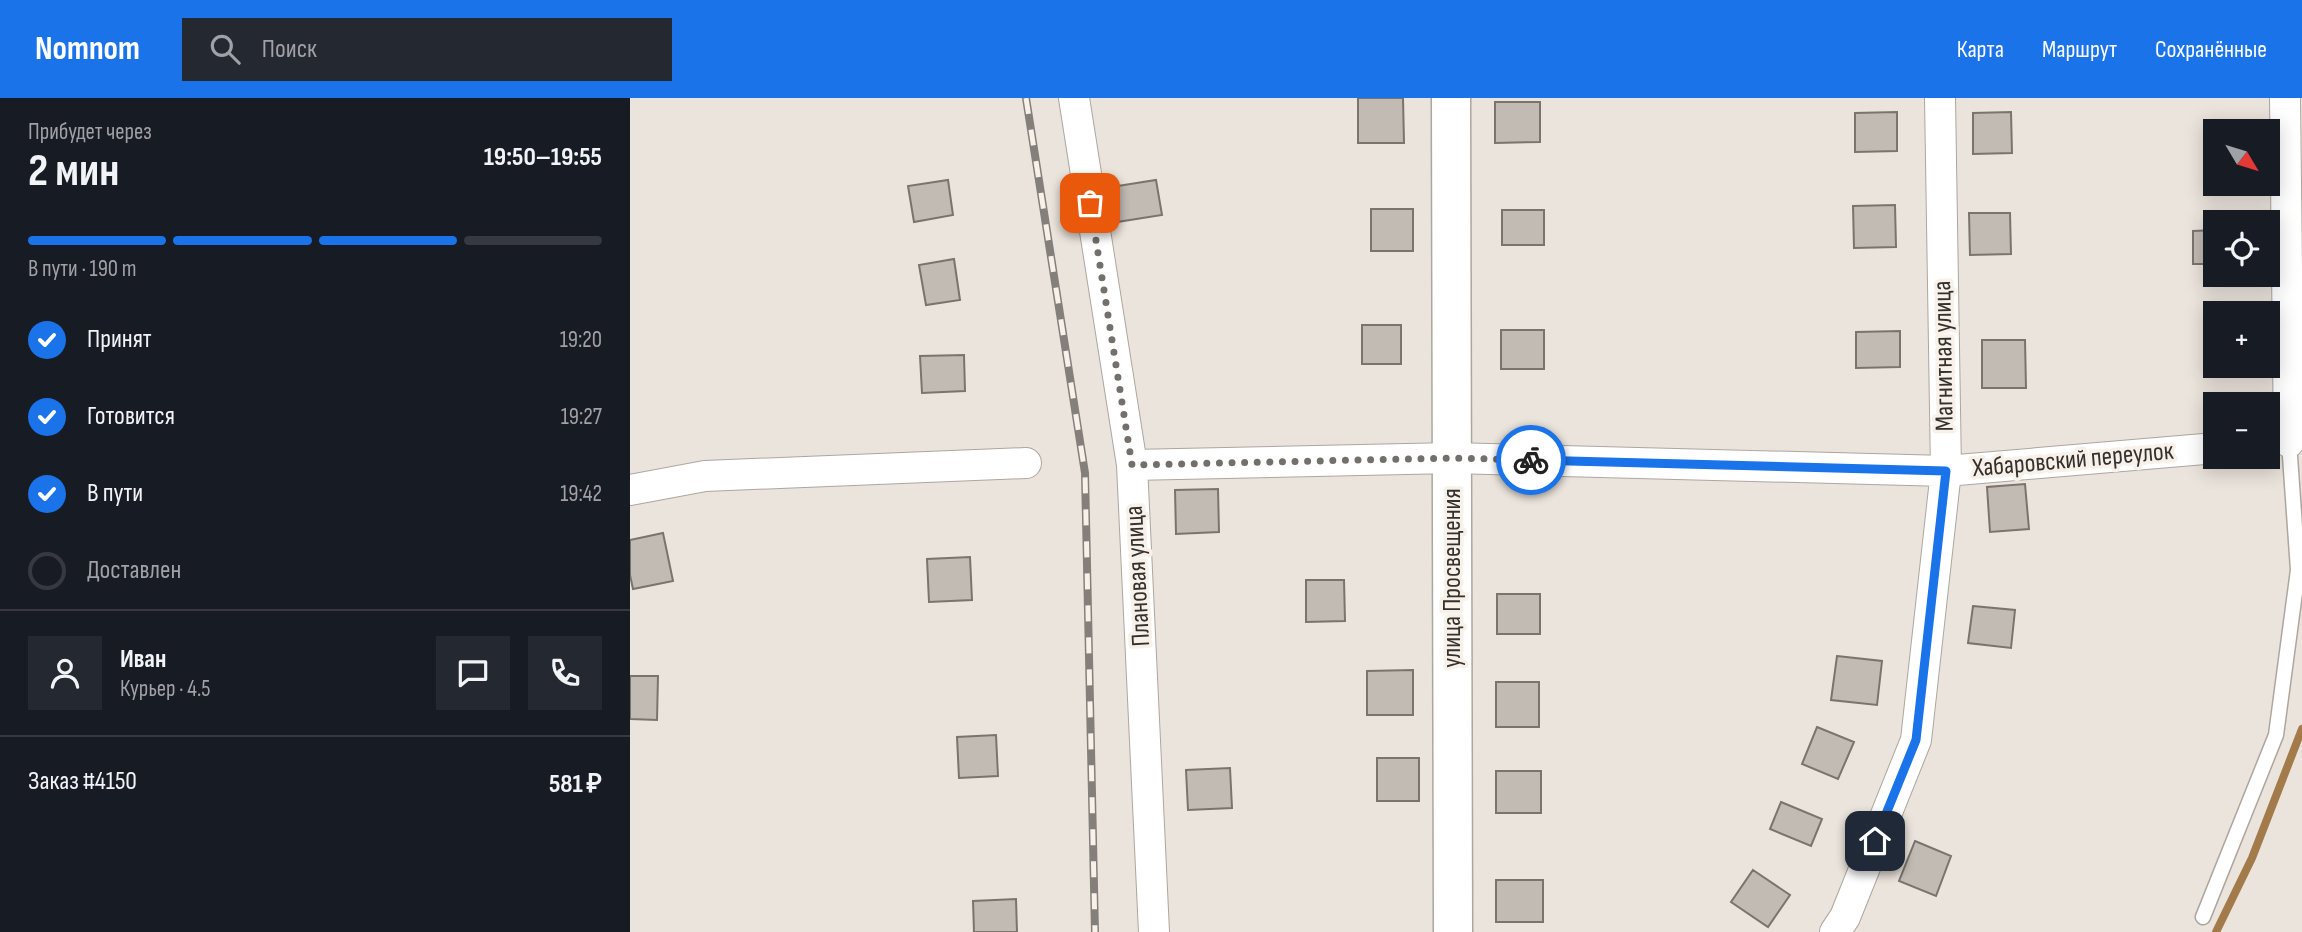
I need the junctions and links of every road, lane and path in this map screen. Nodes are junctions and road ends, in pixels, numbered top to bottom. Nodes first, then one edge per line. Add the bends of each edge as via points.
1 (1074, 98) edge
2 (1451, 98) edge
3 (1940, 98) edge
4 (2285, 98) edge
5 (2286, 442) edge
6 (2203, 449) edge
7 (1452, 458) junction
8 (1026, 463) dead end
9 (1132, 465) junction
10 (1946, 471) junction
11 (630, 490) edge
12 (2203, 917) dead end
13 (1154, 932) edge
14 (1453, 932) edge
15 (1835, 932) edge

1 - 9 street, Плановая улица
2 - 7 street, улица Просвещения
3 - 10 street, Магнитная улица
4 - 5 street
5 - 12 lane via 2298,570 2276,735
6 - 10 street, Хабаровский переулок
7 - 9 street, Хабаровский переулок
7 - 10 street, Хабаровский переулок
7 - 14 street, улица Просвещения
8 - 11 street via 705,476
9 - 13 street, Плановая улица
10 - 15 street, Магнитная улица via 1916,740

